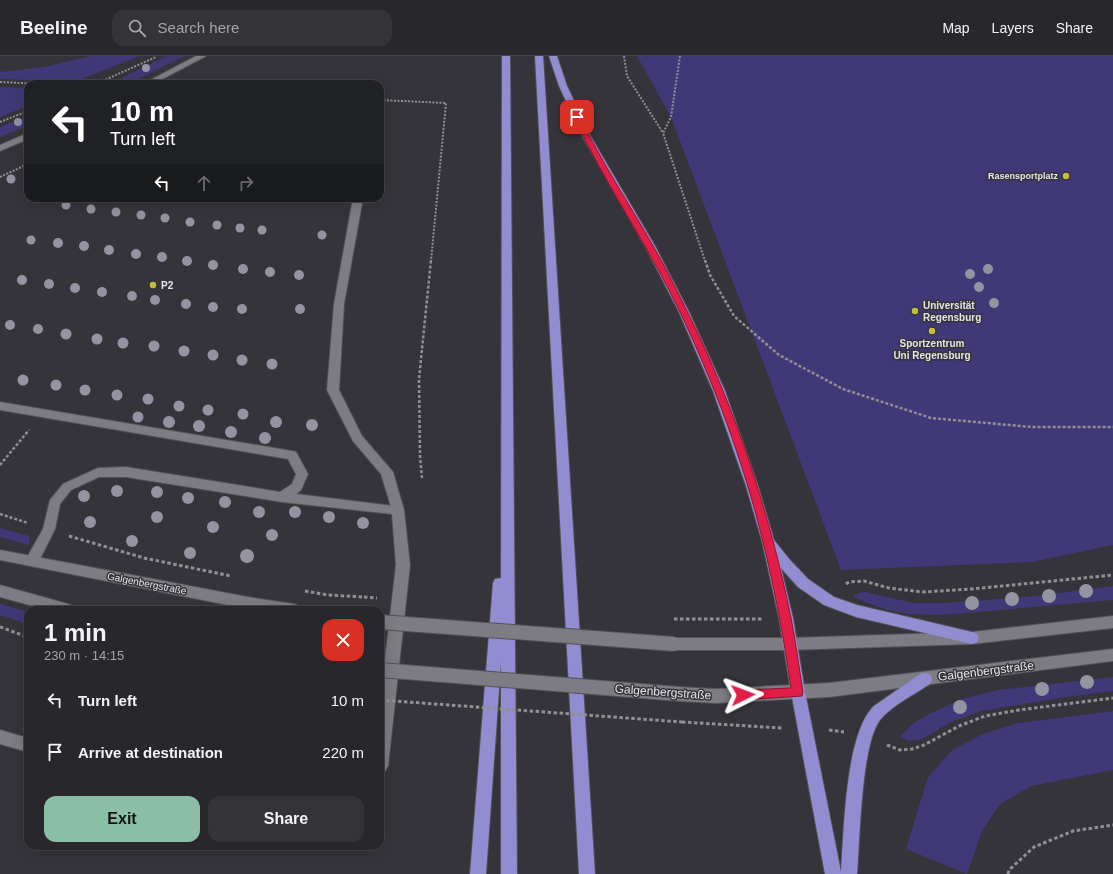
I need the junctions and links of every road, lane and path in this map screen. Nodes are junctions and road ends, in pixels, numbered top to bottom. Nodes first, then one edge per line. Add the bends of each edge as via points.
1 (159, 56) edge
2 (202, 56) edge
3 (506, 56) edge
4 (539, 56) edge
5 (553, 56) edge
6 (624, 56) edge
7 (680, 56) edge
8 (105, 80) edge
9 (155, 80) edge
10 (0, 82) edge
11 (24, 83) edge
12 (384, 100) edge
13 (24, 113) edge
14 (0, 122) edge
15 (664, 133) junction
16 (24, 138) edge
17 (0, 148) edge
18 (24, 166) edge
19 (0, 177) edge
20 (357, 202) edge
21 (0, 406) edge
22 (44, 413) junction
23 (1113, 427) edge
24 (0, 465) edge
25 (422, 478) dead end
26 (507, 492) junction
27 (282, 497) junction
28 (398, 510) junction
29 (0, 514) edge
30 (49, 529) junction
31 (768, 541) junction
32 (0, 555) edge
33 (32, 561) junction
34 (236, 577) dead end
35 (298, 589) dead end
36 (0, 591) edge
37 (364, 597) dead end
38 (54, 606) edge
39 (273, 606) edge
40 (384, 622) edge
41 (1113, 622) edge
42 (0, 627) edge
43 (24, 636) edge
44 (972, 638) junction
45 (789, 644) junction
46 (1113, 655) edge
47 (384, 670) edge
48 (925, 679) junction
49 (798, 692) junction
50 (384, 700) edge
51 (682, 722) dead end
52 (384, 731) edge
53 (0, 737) edge
54 (24, 744) edge
55 (1113, 825) edge
56 (478, 874) edge
57 (509, 874) edge
58 (587, 874) edge
59 (833, 874) edge
60 (849, 874) edge
61 (1008, 874) edge

1 - 8 path
2 - 9 street
3 - 26 highway
4 - 58 highway
5 - 31 highway via 563,86 586,137 684,312 719,392
6 - 15 path via 627,76
7 - 15 path via 671,117
10 - 11 path
12 - 25 path via 446,103 418,379
13 - 14 path
15 - 23 path via 710,275 734,316 779,355 843,388 931,418 1032,427
16 - 17 street
18 - 19 path
20 - 28 street via 339,304 333,390 357,438 387,472
21 - 22 street
22 - 24 path
22 - 27 street via 292,456 302,474 297,487
26 - 56 highway
26 - 57 highway
27 - 28 street
27 - 30 street via 126,472 98,473 67,487 54,503
28 - 52 street via 403,565
29 - 30 path
30 - 33 street
30 - 34 path via 144,558
31 - 44 highway via 803,583 829,601 856,612
31 - 45 highway via 786,618
32 - 33 street, Galgenbergstraße
33 - 39 street, Galgenbergstraße
35 - 37 path via 328,595
36 - 38 street
40 - 45 street, bridge via 674,644
41 - 44 street
42 - 43 path
44 - 45 street
45 - 49 highway
46 - 48 street, Galgenbergstraße
47 - 49 street, Galgenbergstraße, bridge via 716,696
48 - 49 street, Galgenbergstraße
48 - 60 highway via 875,715 864,737 859,764
49 - 59 highway
50 - 51 path, bridge
53 - 54 street
55 - 61 path via 1073,831 1034,847 1009,870

